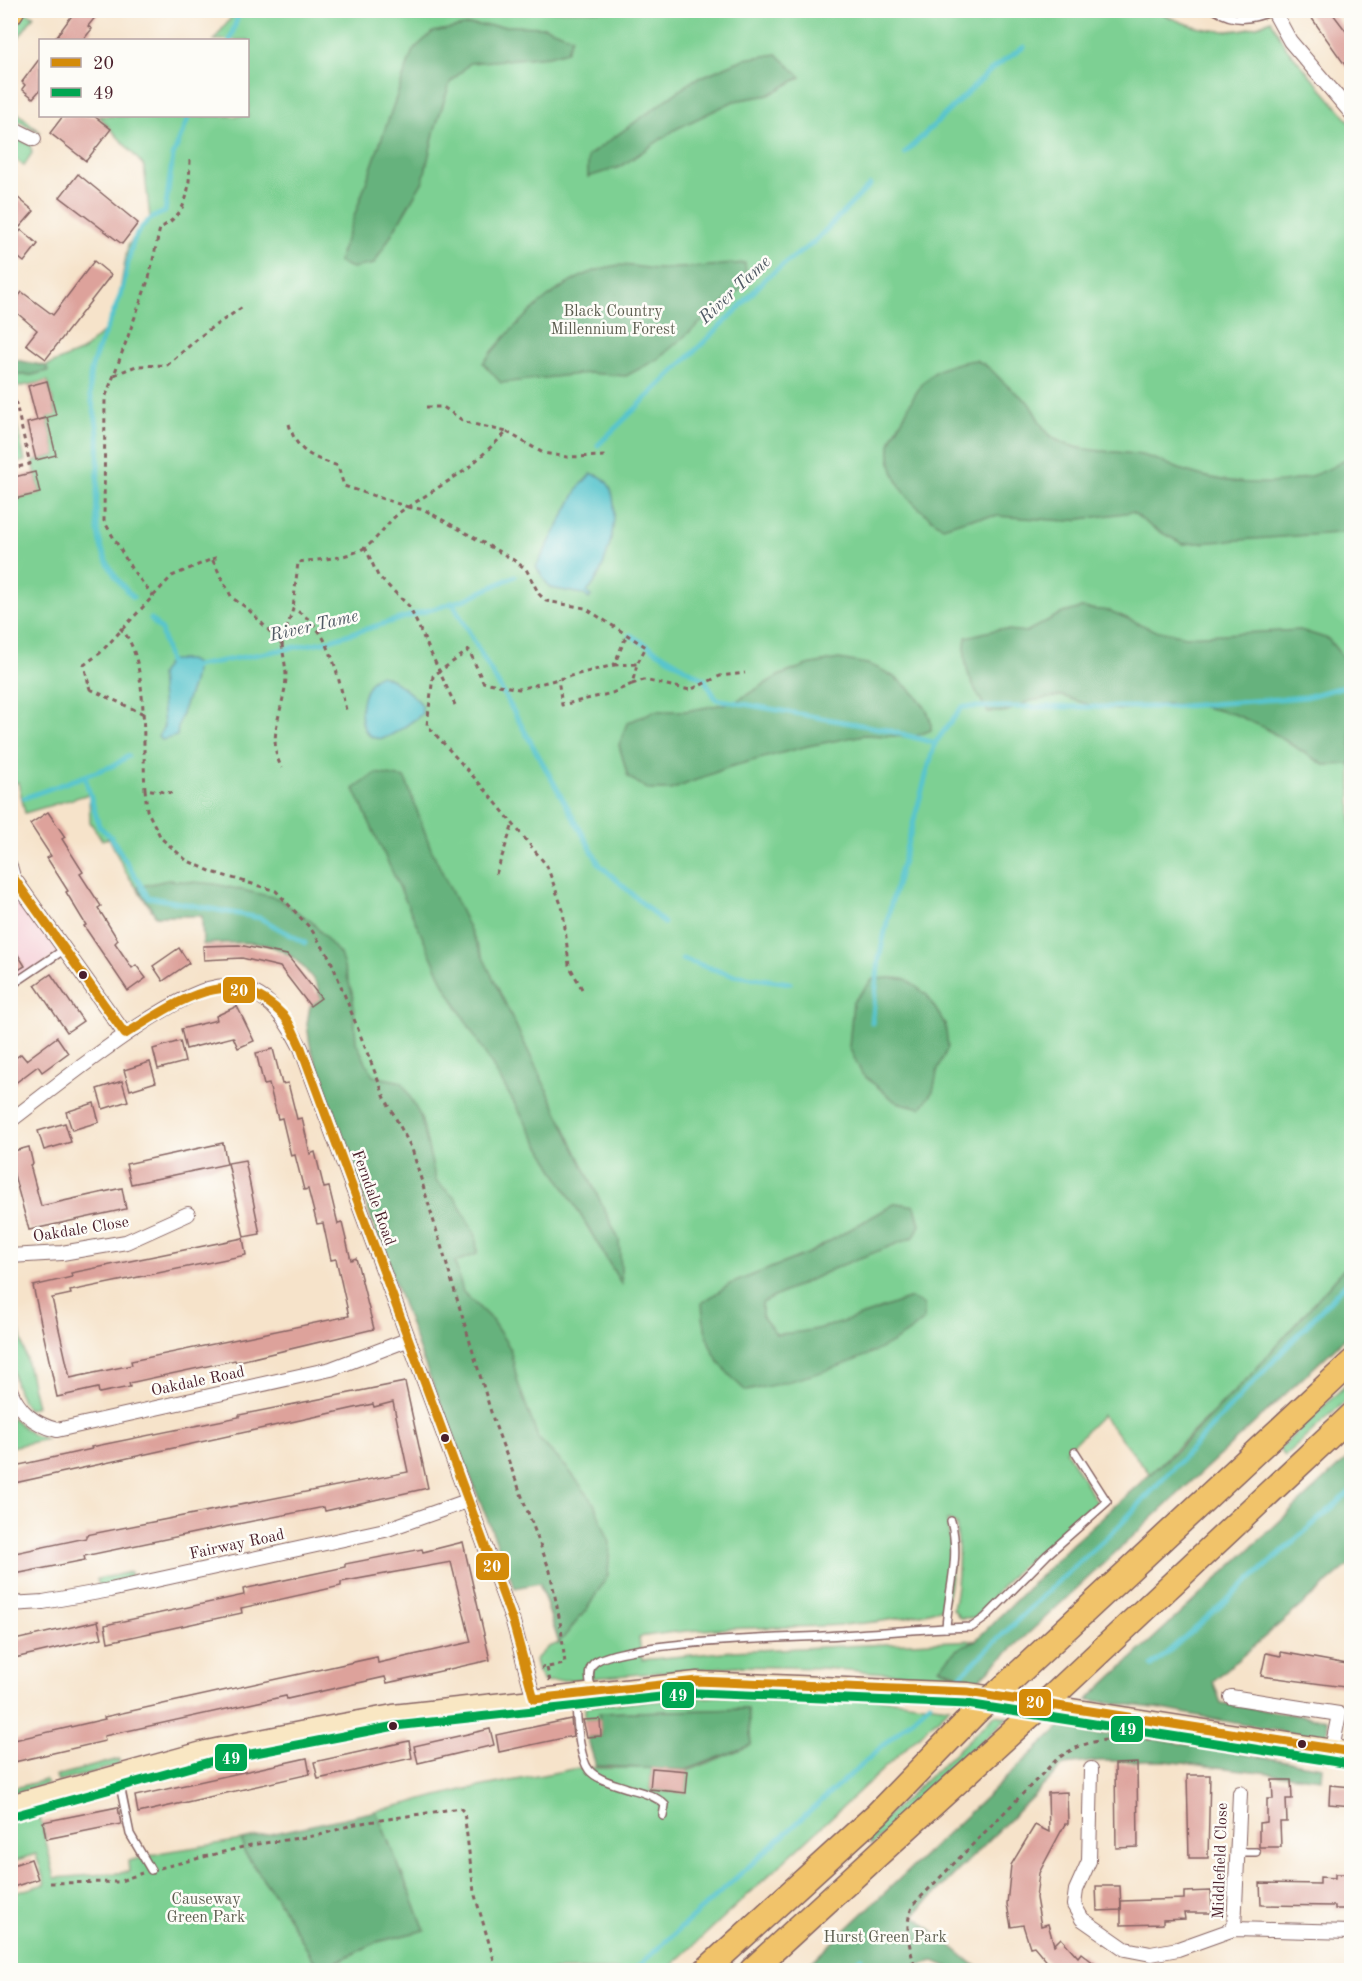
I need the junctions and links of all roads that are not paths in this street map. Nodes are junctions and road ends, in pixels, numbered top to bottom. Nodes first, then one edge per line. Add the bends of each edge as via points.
1 (1215, 10) edge
2 (1273, 11) edge
3 (1352, 114) edge
4 (10, 127) edge
5 (34, 140) dead end
6 (11, 874) edge
7 (65, 950) junction
8 (10, 986) edge
9 (126, 1034) junction
10 (10, 1121) edge
11 (188, 1214) dead end
12 (10, 1256) edge
13 (407, 1340) junction
14 (1352, 1362) edge
15 (10, 1390) edge
16 (1352, 1415) edge
17 (1075, 1452) dead end
18 (467, 1501) junction
19 (951, 1521) dead end
20 (10, 1604) edge
21 (946, 1628) junction
22 (583, 1692) junction
23 (1231, 1697) dead end
24 (534, 1699) junction
25 (1064, 1701) junction
26 (1332, 1749) junction
27 (1352, 1752) edge
28 (1091, 1769) dead end
29 (118, 1773) junction
30 (1240, 1793) dead end
31 (10, 1804) edge
32 (663, 1816) dead end
33 (1238, 1852) junction
34 (1256, 1852) dead end
35 (151, 1870) road end
36 (1234, 1929) junction
37 (1352, 1932) edge
38 (706, 1971) edge
39 (752, 1971) edge

1 - 2 lane via 1234,19 1250,20
2 - 3 street via 1290,41
4 - 5 street
6 - 7 street
7 - 8 lane
7 - 9 street
9 - 10 street, Ferndale Road
9 - 13 street, Ferndale Road via 193,994 225,986 258,994 285,1017 301,1048
11 - 12 street, Oakdale Close via 126,1242 62,1253
13 - 15 street, Oakdale Road via 331,1369 57,1430 34,1422
13 - 18 street, Ferndale Road
14 - 38 highway, bridge via 976,1712 877,1814
16 - 25 highway
17 - 21 lane via 1107,1502 985,1618 972,1627
18 - 20 street, Fairway Road via 385,1530 110,1590
18 - 24 street, Ferndale Road via 513,1622
19 - 21 lane via 954,1581
21 - 22 lane via 709,1641 637,1650 593,1663
22 - 24 street
22 - 25 street via 709,1681 968,1692
22 - 32 lane via 580,1737 585,1764 590,1771 618,1785 658,1798 665,1806
23 - 26 street via 1339,1714
24 - 29 street via 393,1714 206,1750
25 - 26 street
25 - 39 highway, bridge via 1025,1720
26 - 27 street
28 - 36 street via 1089,1861 1074,1905 1082,1919 1125,1949 1151,1954
29 - 31 street
29 - 35 lane via 130,1834
30 - 33 street, Middlefield Close
33 - 34 lane
33 - 36 street, Middlefield Close
36 - 37 street

